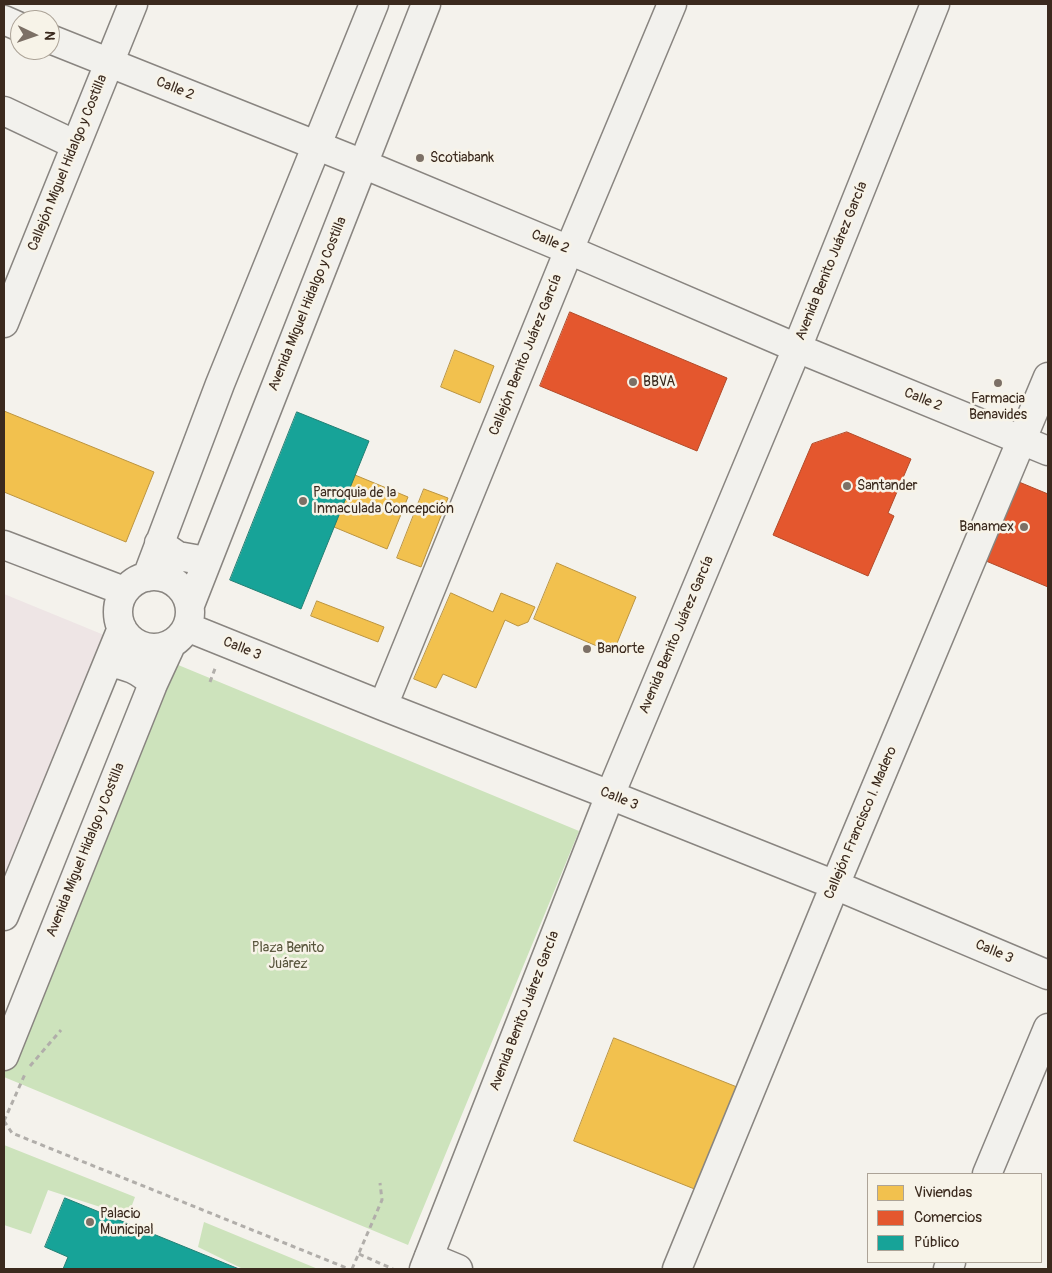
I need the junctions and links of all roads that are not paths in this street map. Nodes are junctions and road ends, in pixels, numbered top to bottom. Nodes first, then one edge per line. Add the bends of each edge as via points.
1 (133, 4) edge
2 (374, 4) edge
3 (426, 4) edge
4 (672, 4) edge
5 (935, 4) edge
6 (60, 43) edge
7 (109, 63) junction
8 (4, 110) edge
9 (76, 145) junction
10 (318, 145) junction
11 (363, 164) junction
12 (569, 250) junction
13 (4, 322) edge
14 (797, 348) junction
15 (1048, 377) edge
16 (1022, 440) junction
17 (1048, 451) edge
18 (159, 543) junction
19 (4, 545) edge
20 (206, 561) junction
21 (147, 577) junction
22 (124, 591) junction
23 (183, 625) junction
24 (122, 628) junction
25 (109, 663) junction
26 (153, 684) junction
27 (383, 706) junction
28 (610, 795) junction
29 (835, 885) junction
30 (4, 916) edge
31 (1048, 975) edge
32 (1048, 1028) edge
33 (5, 1051) edge
34 (987, 1173) edge
35 (426, 1263) edge
36 (458, 1269) edge
37 (677, 1269) edge

1 - 7 street, Callejón Miguel Hidalgo y Costilla
2 - 10 street
3 - 11 street, Avenida Miguel Hidalgo y Costilla
4 - 12 street, Callejón Benito Juárez García
5 - 14 street, Avenida Benito Juárez García
6 - 7 street, Calle 2
7 - 9 street, Callejón Miguel Hidalgo y Costilla
7 - 10 street, Calle 2
8 - 9 street
9 - 13 street, Callejón Miguel Hidalgo y Costilla
10 - 11 street, Calle 2
10 - 18 street
11 - 12 street, Calle 2
11 - 20 street, Avenida Miguel Hidalgo y Costilla
12 - 14 street, Calle 2
12 - 27 street, Callejón Benito Juárez García
14 - 16 street, Calle 2
14 - 28 street, Avenida Benito Juárez García
15 - 16 street, Callejón Francisco I. Madero
16 - 17 street, Calle 2
16 - 29 street, Callejón Francisco I. Madero
18 - 20 street via 178,556
18 - 21 street
19 - 22 street
20 - 23 street, Avenida Miguel Hidalgo y Costilla
21 - 22 street
21 - 23 street via 169,579 186,594
22 - 24 street via 119,609
23 - 24 street via 160,648 149,648 133,641
23 - 26 street, Avenida Miguel Hidalgo y Costilla
23 - 27 street, Calle 3
24 - 25 street
25 - 26 street via 134,668
25 - 30 street
26 - 33 street, Avenida Miguel Hidalgo y Costilla
27 - 28 street, Calle 3
28 - 29 street, Calle 3
28 - 35 street, Avenida Benito Juárez García
29 - 31 street, Calle 3
29 - 37 street, Callejón Francisco I. Madero
32 - 34 street
35 - 36 street

